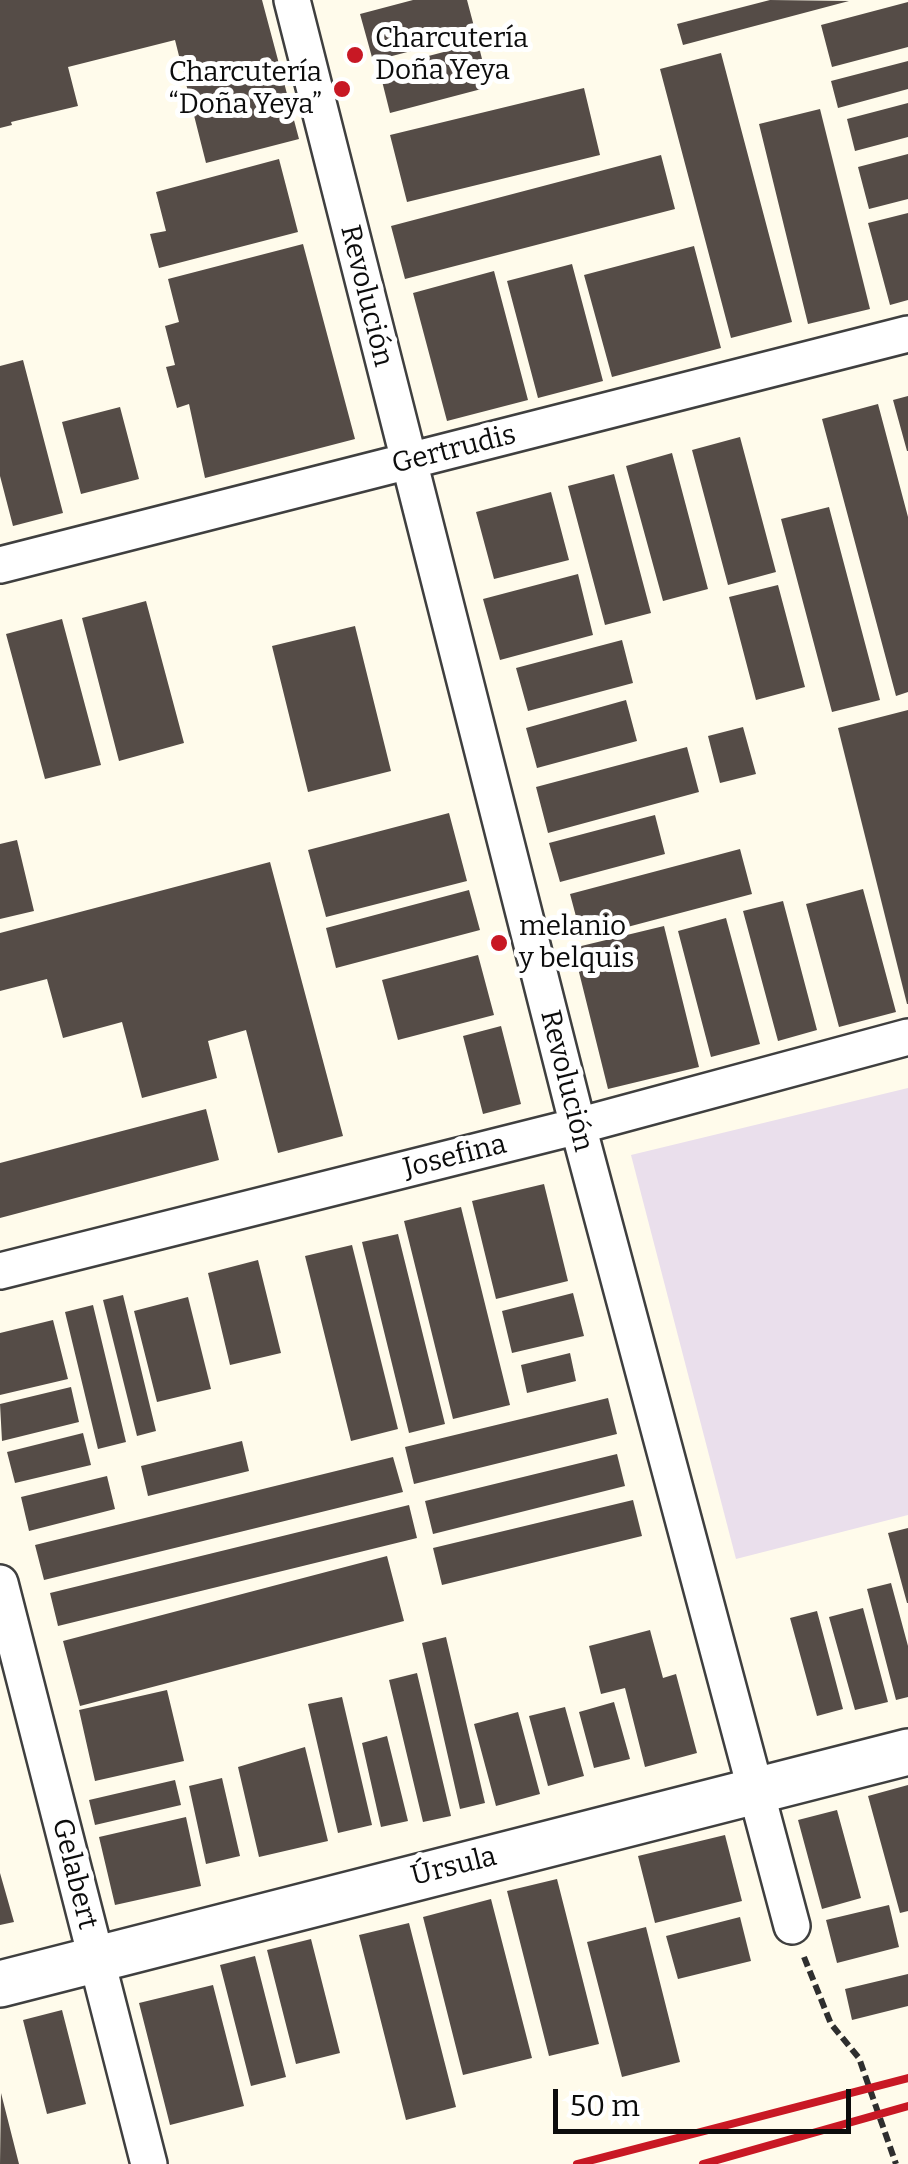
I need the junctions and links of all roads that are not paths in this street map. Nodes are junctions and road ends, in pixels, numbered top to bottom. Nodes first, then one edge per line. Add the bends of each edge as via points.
1 (292, 0) edge
2 (908, 334) edge
3 (408, 462) junction
4 (0, 565) edge
5 (908, 1037) edge
6 (578, 1126) junction
7 (0, 1271) edge
8 (0, 1583) edge
9 (908, 1752) edge
10 (757, 1790) junction
11 (792, 1926) road end
12 (95, 1959) junction
13 (0, 1984) edge
14 (148, 2164) edge

1 - 3 street, Revolución
2 - 3 street, Gertrudis
3 - 4 street, Gertrudis
3 - 6 street, Revolución
5 - 6 street, Josefina
6 - 7 street, Josefina
6 - 10 street, Revolución
8 - 12 street, Gelabert
9 - 10 street, Úrsula
10 - 11 street, Revolución
10 - 12 street, Úrsula
12 - 13 street, Úrsula
12 - 14 street, Gelabert

